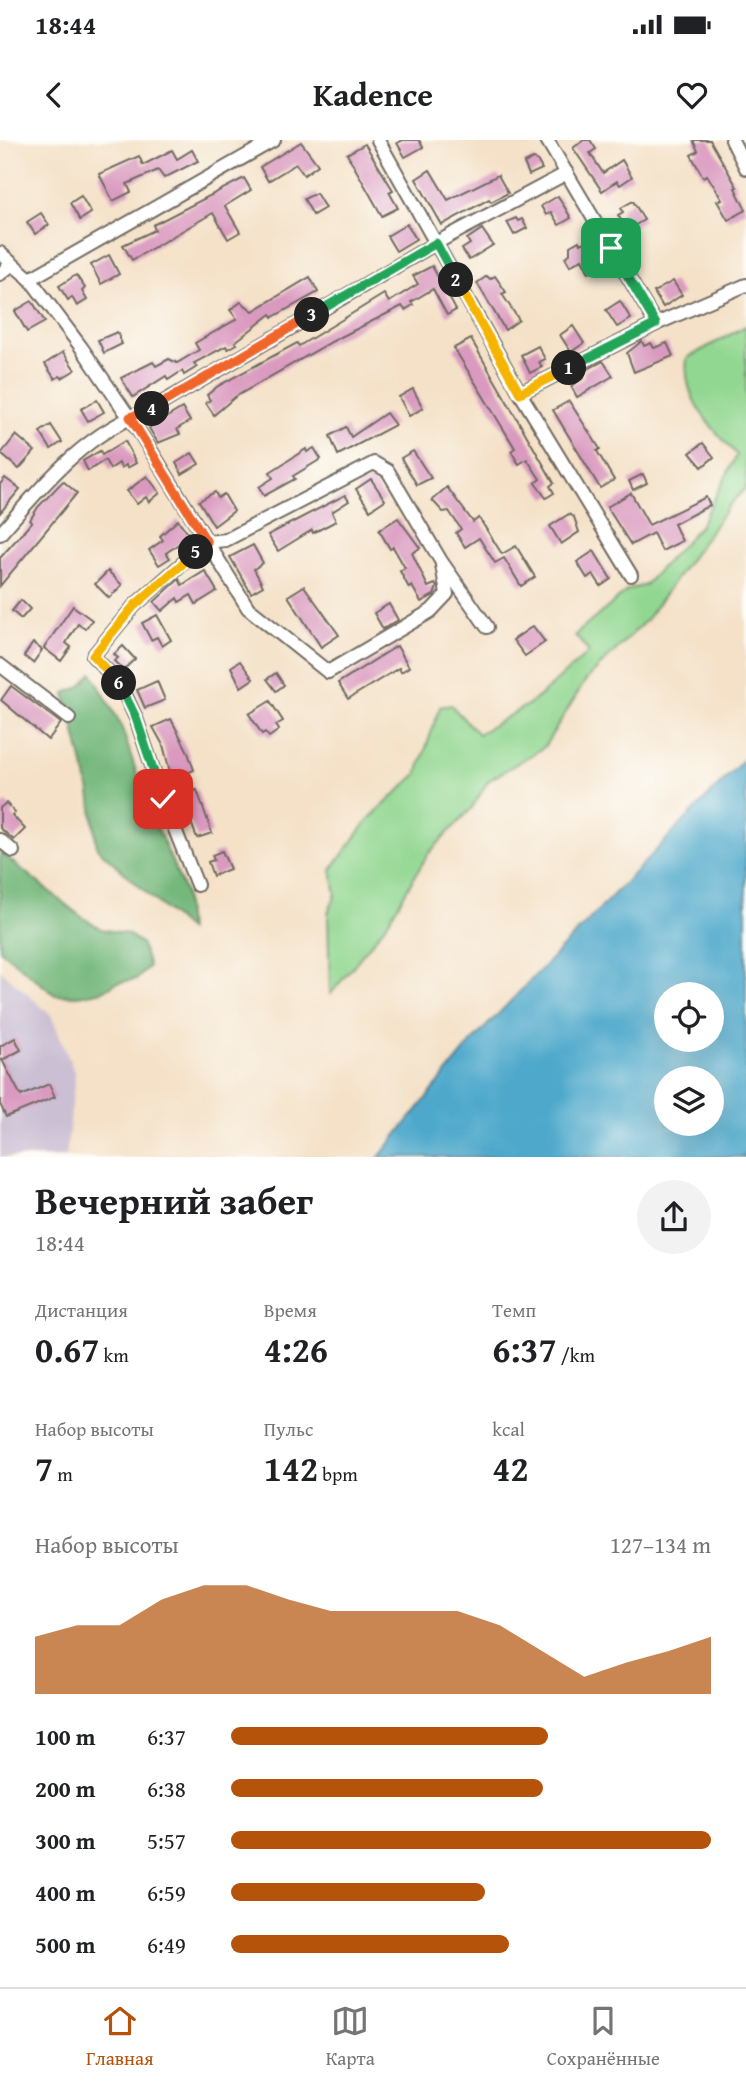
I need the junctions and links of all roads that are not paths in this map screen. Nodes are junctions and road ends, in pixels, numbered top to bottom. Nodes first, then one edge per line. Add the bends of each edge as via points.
1 (274, 140) edge
2 (378, 140) edge
3 (547, 140) edge
4 (732, 140) edge
5 (746, 168) edge
6 (567, 173) junction
7 (436, 243) junction
8 (0, 253) edge
9 (11, 265) junction
10 (0, 274) edge
11 (30, 279) junction
12 (746, 285) edge
13 (656, 324) junction
14 (520, 393) junction
15 (130, 417) junction
16 (0, 534) edge
17 (207, 542) junction
18 (441, 561) junction
19 (631, 575) dead end
20 (487, 627) dead end
21 (0, 665) edge
22 (69, 718) dead end
23 (0, 840) edge
24 (13, 851) dead end
25 (197, 885) dead end

1 - 11 street
2 - 7 street
3 - 6 street
4 - 5 street
6 - 7 street
6 - 13 street
7 - 14 street
7 - 15 street via 150,410
8 - 9 street
9 - 10 street
9 - 11 street
11 - 15 street
12 - 13 street
13 - 14 street
14 - 19 street
15 - 16 street via 63,461
15 - 17 street
17 - 18 street via 226,540 374,463 388,471
17 - 18 street via 248,608 328,672 431,611 447,594
17 - 25 street via 134,606 93,656 120,684 136,718
18 - 20 street
21 - 22 street
23 - 24 street

